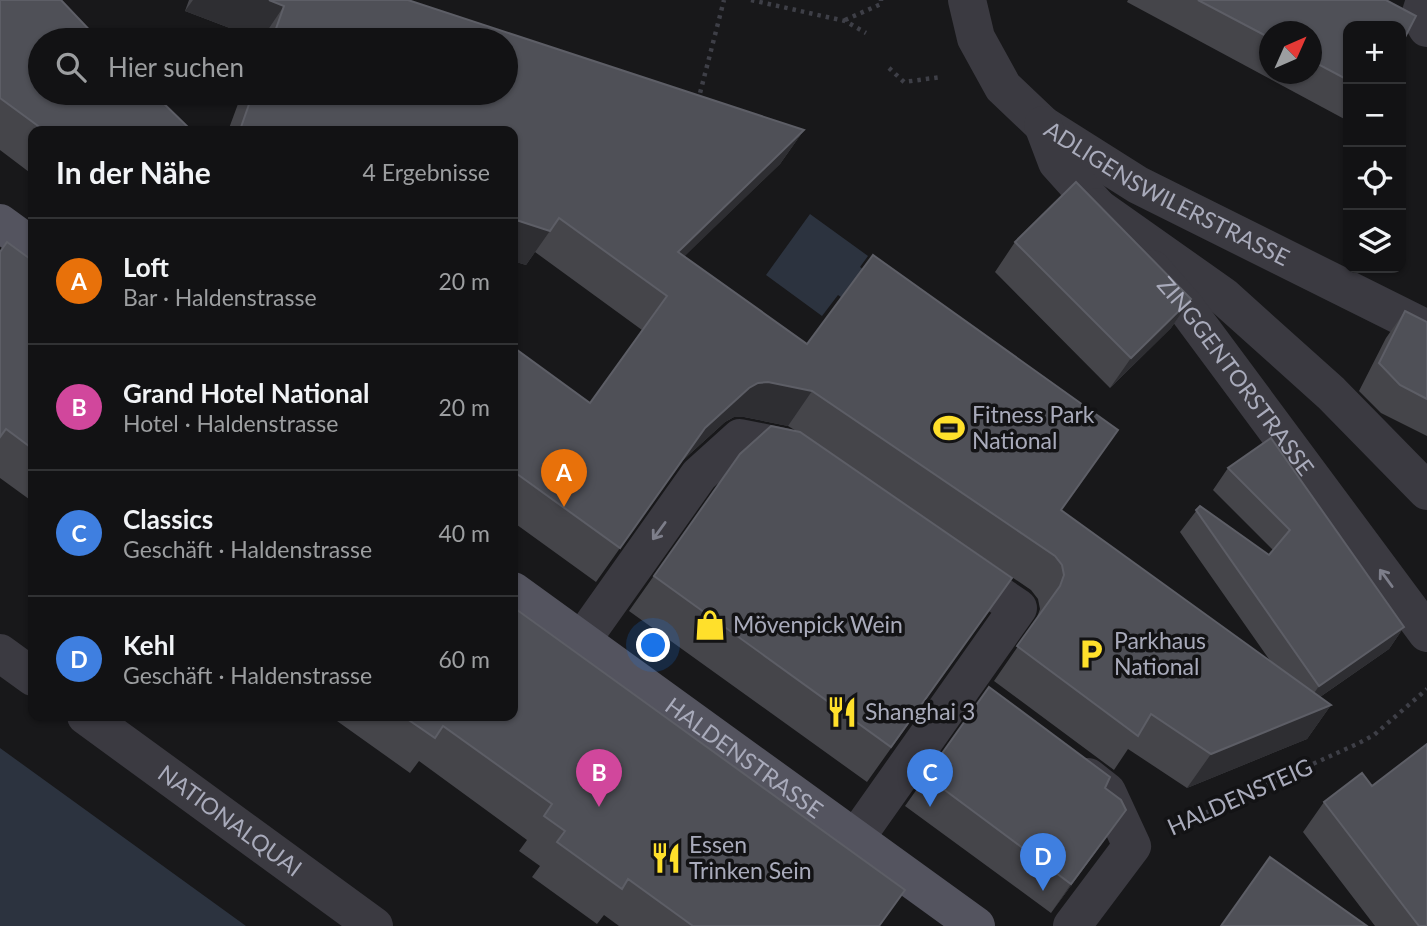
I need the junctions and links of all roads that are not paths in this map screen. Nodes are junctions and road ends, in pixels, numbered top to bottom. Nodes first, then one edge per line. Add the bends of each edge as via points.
1 (967, 0) edge
2 (1425, 0) edge
3 (1427, 28) edge
4 (1043, 125) junction
5 (1097, 207) junction
6 (0, 223) edge
7 (28, 243) edge
8 (1427, 329) edge
9 (829, 478) edge
10 (1427, 491) edge
11 (929, 547) edge
12 (518, 595) edge
13 (1427, 633) edge
14 (582, 640) junction
15 (0, 653) edge
16 (28, 673) edge
17 (93, 721) edge
18 (1063, 759) edge
19 (855, 839) junction
20 (374, 926) edge
21 (976, 926) edge
22 (1072, 926) edge

1 - 4 street, ADLIGENSWILERSTRASSE via 976,38 1003,87
2 - 3 street via 1420,16
4 - 5 street, ZINGGENTORSTRASSE via 1057,162
4 - 8 street, ADLIGENSWILERSTRASSE via 1138,185
5 - 10 street via 1223,296 1331,393
13 -> 5 street, ZINGGENTORSTRASSE via 1186,308
6 - 7 main road
9 -> 14 street via 784,447 740,438 699,475
11 - 19 street via 1018,608 975,694
12 - 14 main road, HALDENSTRASSE
14 - 19 main road, HALDENSTRASSE
15 - 16 street
17 - 20 street, NATIONALQUAI
18 - 22 street via 1107,792 1132,846
19 - 21 main road, HALDENSTRASSE

